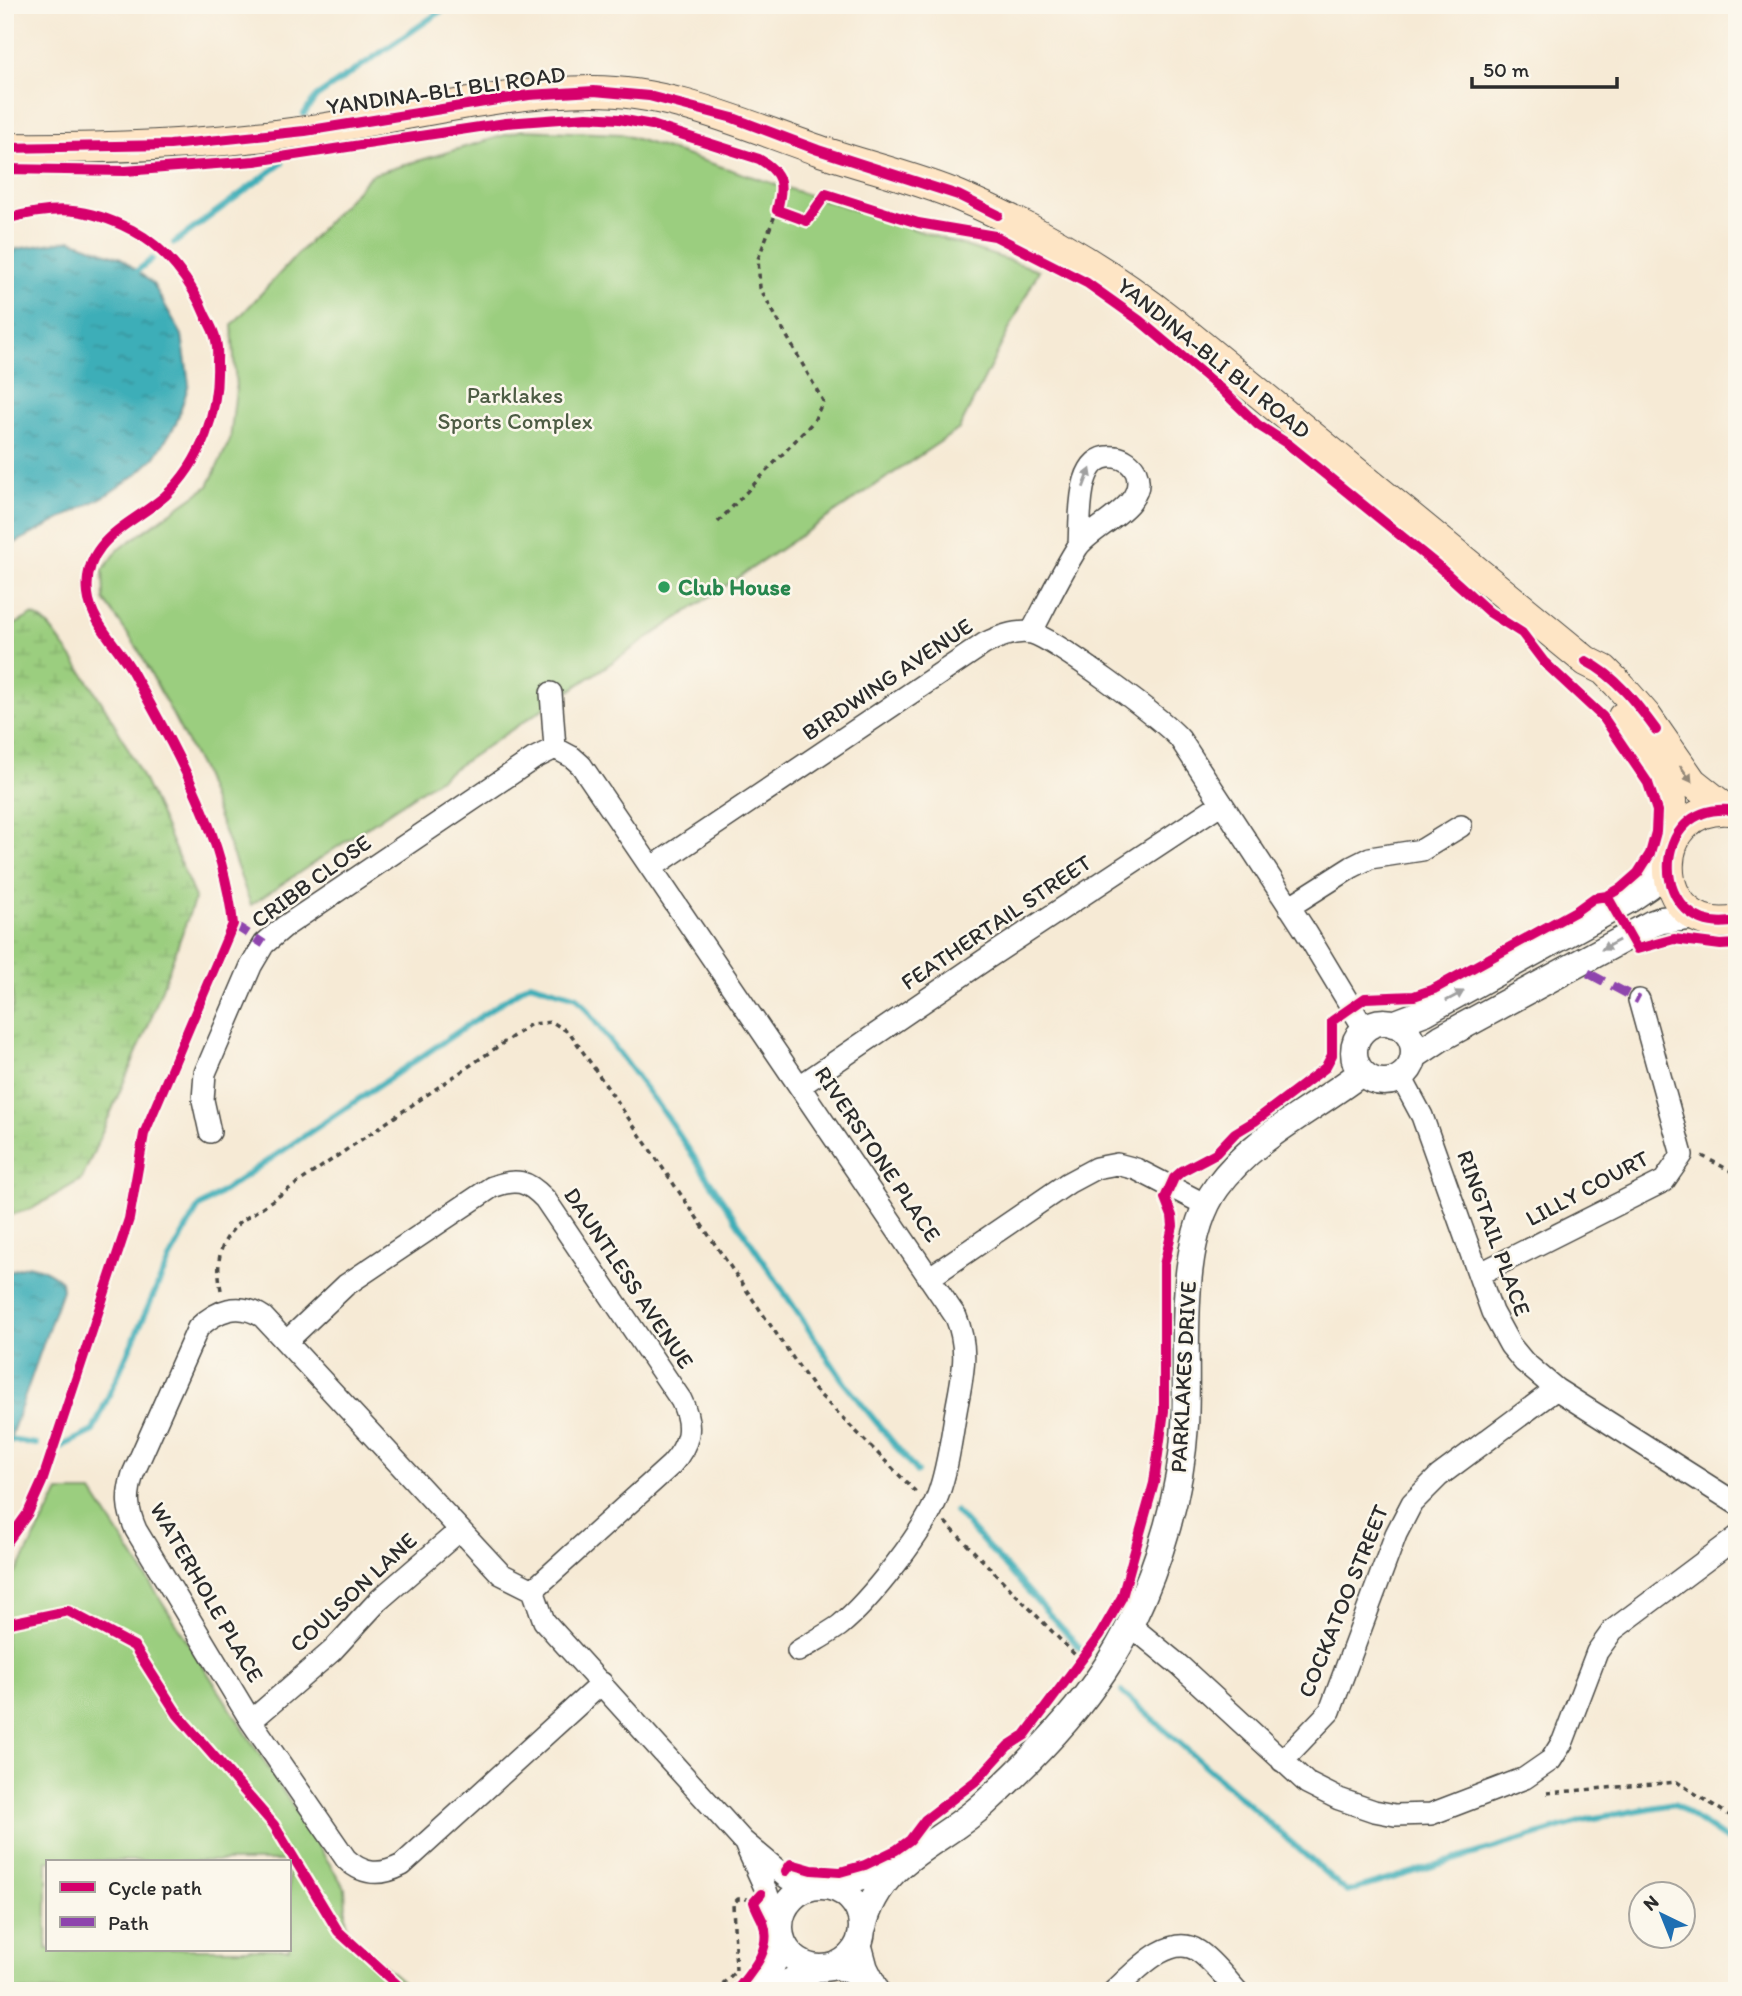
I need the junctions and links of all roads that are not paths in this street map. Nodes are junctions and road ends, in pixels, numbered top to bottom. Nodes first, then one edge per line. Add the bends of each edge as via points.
1 (5, 148) edge
2 (1079, 545) dead end
3 (1031, 633) junction
4 (1586, 661) junction
5 (551, 693) dead end
6 (555, 748) junction
7 (1222, 803) junction
8 (1731, 810) edge
9 (1461, 826) dead end
10 (1669, 856) junction
11 (651, 867) junction
12 (1289, 907) junction
13 (1696, 916) junction
14 (1737, 921) edge
15 (1639, 1000) dead end
16 (1393, 1024) junction
17 (1365, 1030) junction
18 (1407, 1066) junction
19 (1361, 1073) junction
20 (800, 1086) junction
21 (211, 1132) dead end
22 (1206, 1205) junction
23 (1479, 1274) junction
24 (929, 1278) junction
25 (287, 1341) junction
26 (1556, 1389) junction
27 (1737, 1504) edge
28 (460, 1530) junction
29 (1737, 1537) edge
30 (533, 1590) junction
31 (1130, 1625) junction
32 (798, 1651) dead end
33 (602, 1683) junction
34 (251, 1721) junction
35 (1282, 1761) junction
36 (743, 1841) junction
37 (901, 1864) junction
38 (815, 1886) junction
39 (861, 1934) junction
40 (781, 1937) junction
41 (823, 1968) junction
42 (752, 1986) edge
43 (876, 1988) edge
44 (773, 1991) edge
45 (1114, 1991) edge
46 (1237, 1991) edge

1 - 4 main road, YANDINA-BLI BLI ROAD via 170,145 305,131 529,95 594,91 649,96 733,118 958,195 1108,273
2 - 3 street
3 - 7 street via 1055,645 1172,729
3 - 11 street, BIRDWING AVENUE via 984,644
4 -> 8 main road, YANDINA-BLI BLI ROAD via 1618,684 1692,782
4 - 10 main road via 1667,784 1672,800
5 - 6 street
6 - 11 street, RIVERSTONE PLACE via 580,765
6 - 21 street, CRIBB CLOSE via 264,944 205,1073 204,1100
7 - 12 street
7 - 20 street, FEATHERTAIL STREET
8 - 10 main road via 1709,811 1692,819 1679,831
9 - 12 street via 1422,850 1370,858
10 - 13 main road via 1669,880 1675,895
16 -> 10 street via 1425,1012 1630,899 1649,886
11 - 20 street, RIVERSTONE PLACE
12 - 17 street
13 - 14 main road via 1711,922
13 -> 18 street via 1651,923 1441,1038
15 - 23 street, LILLY COURT via 1682,1155 1664,1181
16 - 17 street via 1379,1023
16 - 18 street via 1411,1039
17 - 19 street via 1354,1052
18 - 19 street via 1382,1082
18 - 23 street, RINGTAIL PLACE
19 - 22 street, PARKLAKES DRIVE via 1255,1146
20 - 24 street, RIVERSTONE PLACE
22 - 24 street via 1136,1169 1117,1164 1096,1168
22 - 31 street, PARKLAKES DRIVE via 1189,1271 1180,1476
23 - 26 street, RINGTAIL PLACE via 1510,1345
24 - 32 street, RIVERSTONE PLACE via 956,1317 965,1345 938,1497 877,1586 839,1626
25 - 28 street, WATERHOLE PLACE
25 - 30 street, DAUNTLESS AVENUE via 346,1284 492,1187 506,1182 533,1187 681,1400 690,1428 687,1442 671,1465
25 - 34 street, WATERHOLE PLACE via 254,1310 223,1310 198,1328 128,1491 136,1530
26 - 27 street, RINGTAIL PLACE
26 - 35 street, COCKATOO STREET via 1439,1476 1412,1503 1396,1534 1330,1711
28 - 30 street, WATERHOLE PLACE via 501,1574
28 - 34 street, COULSON LANE
29 - 35 street via 1613,1630 1597,1651 1559,1752 1524,1778 1431,1814 1395,1815 1322,1792
30 - 33 street via 544,1621
31 - 35 street via 1180,1665
31 - 37 street, PARKLAKES DRIVE via 1096,1683 1057,1733 982,1805
33 - 34 street, WATERHOLE PLACE via 402,1865 378,1873 364,1872 346,1859
33 - 36 street
36 - 38 street via 787,1878
36 - 40 street
37 - 38 street, PARKLAKES DRIVE
37 - 39 street, PARKLAKES DRIVE via 868,1907
38 - 39 street via 834,1887 855,1902 861,1914
38 - 40 street via 787,1903 781,1916
39 - 41 street via 854,1952 843,1962
39 - 43 street
40 - 41 street via 790,1956
40 - 42 street
41 - 43 street via 851,1973
41 - 44 street
45 - 46 street via 1155,1954 1189,1947 1198,1950

